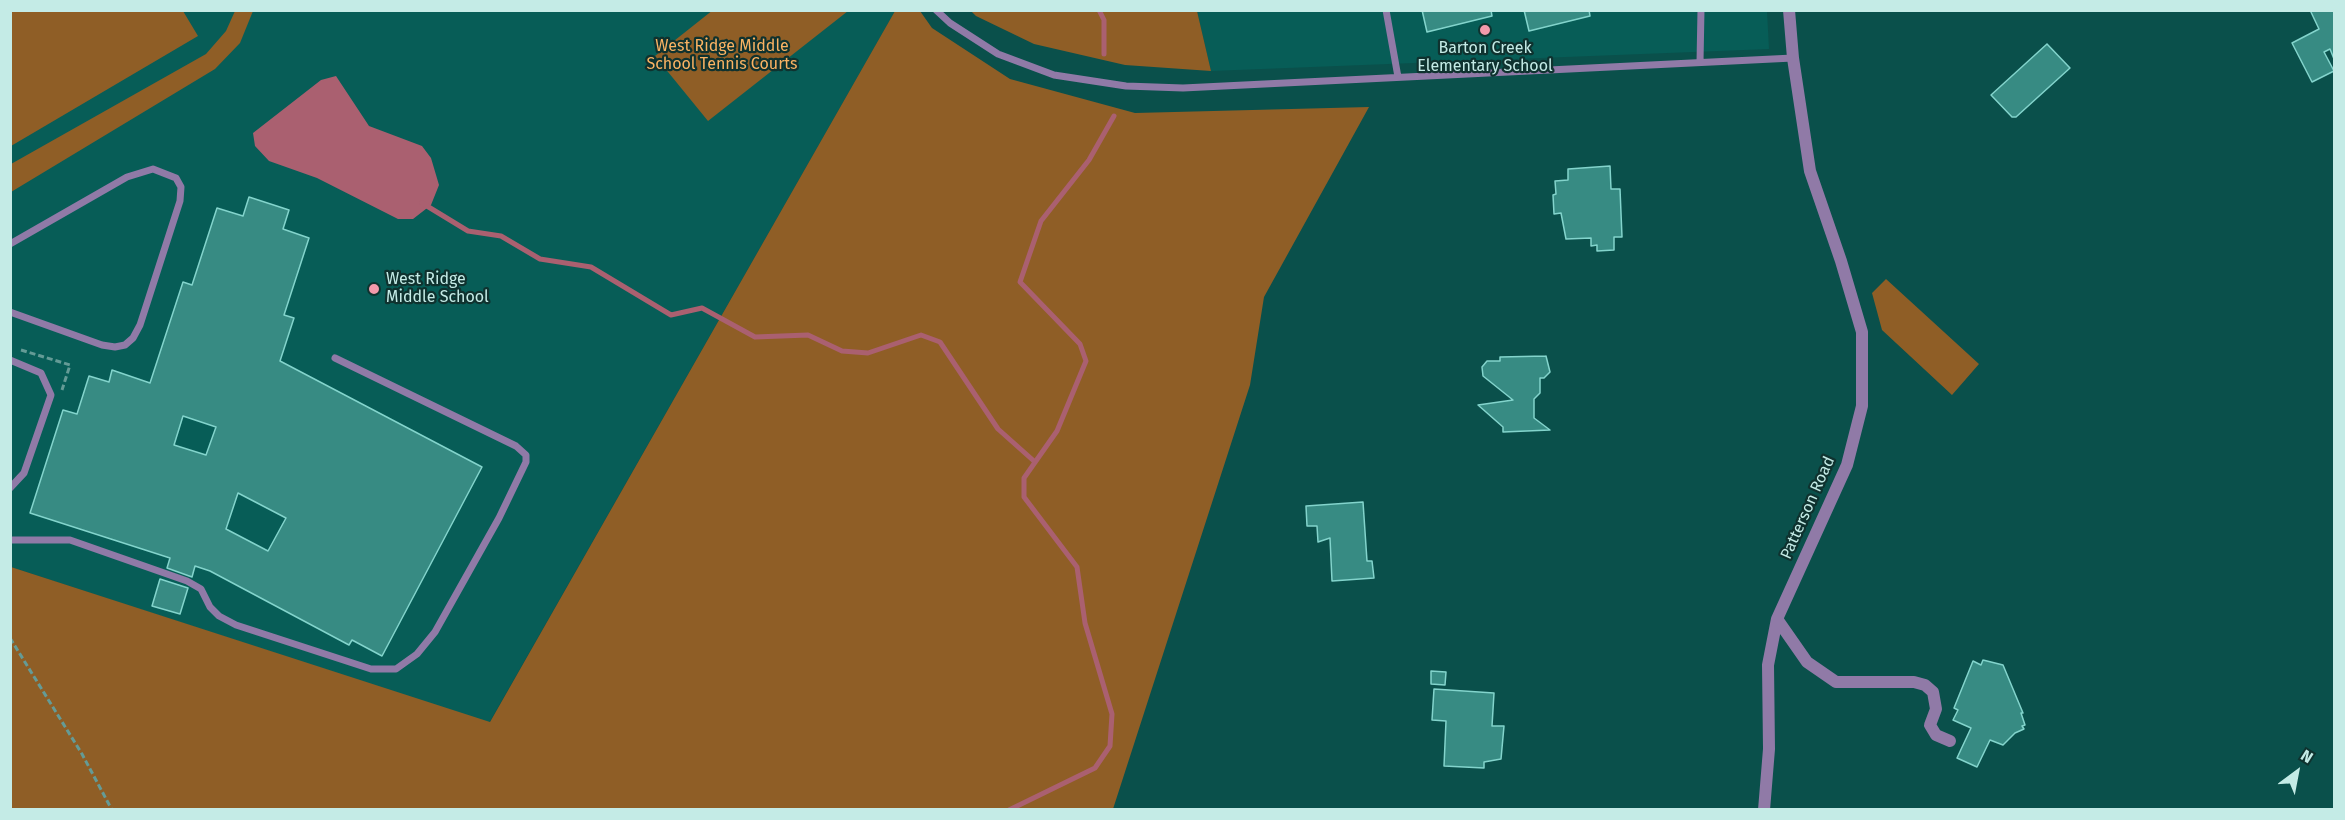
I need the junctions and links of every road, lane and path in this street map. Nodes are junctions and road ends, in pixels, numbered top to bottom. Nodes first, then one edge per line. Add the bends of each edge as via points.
1 (936, 10) edge
2 (1386, 10) edge
3 (1701, 10) edge
4 (1789, 10) edge
5 (1793, 58) junction
6 (1700, 62) junction
7 (1398, 77) junction
8 (10, 244) edge
9 (10, 312) edge
10 (335, 358) dead end
11 (10, 360) edge
12 (10, 488) edge
13 (10, 540) edge
14 (1777, 619) junction
15 (10, 638) edge
16 (1950, 741) dead end
17 (112, 810) edge
18 (1764, 810) edge

1 - 7 lane via 998,54 1054,75 1126,86 1183,88
2 - 7 lane
3 - 6 lane
4 - 5 street, Patterson Road
5 - 6 lane
5 - 14 street, Patterson Road via 1810,171 1862,333 1862,406 1847,465
6 - 7 lane
8 - 9 lane via 127,177 153,169 176,178 182,187 140,325 125,345 102,345
10 - 13 lane via 516,446 526,455 500,518 435,632 417,654 396,669 371,669 236,626 219,616 201,589 187,581 70,540
11 - 12 lane via 41,373 51,394 24,473
14 - 16 street via 1807,662 1836,682 1925,685 1933,692 1936,709 1929,725 1936,735
14 - 18 street, Patterson Road via 1768,664 1769,749
15 - 17 path

